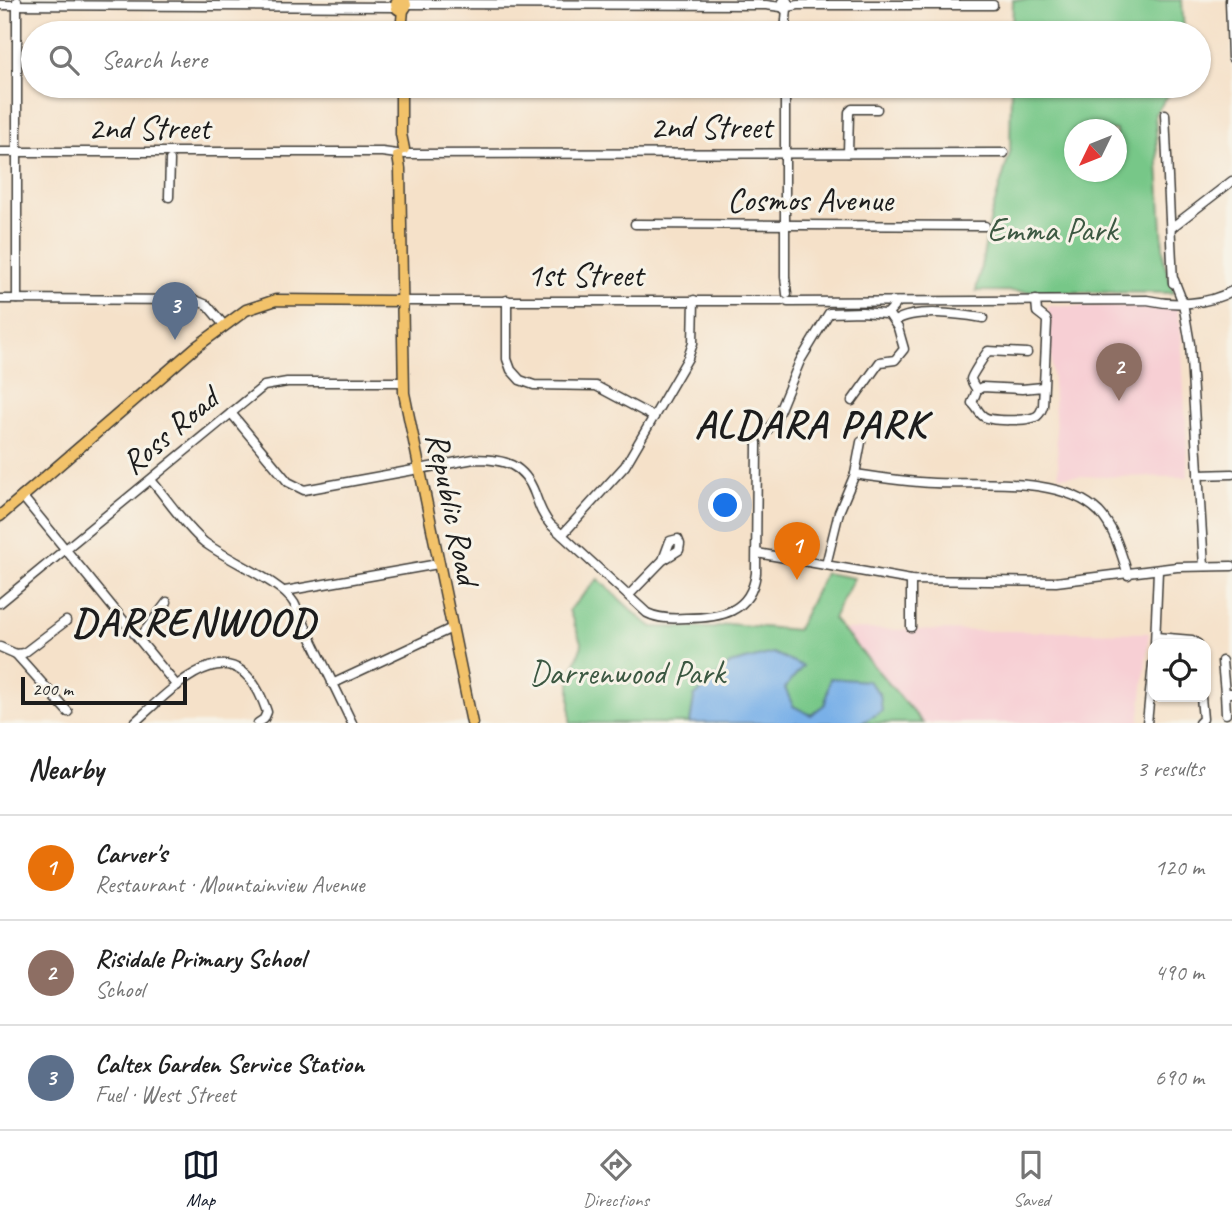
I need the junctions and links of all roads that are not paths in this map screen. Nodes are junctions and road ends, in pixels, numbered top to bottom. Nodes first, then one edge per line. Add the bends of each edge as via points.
1 (1230, 0) edge
2 (17, 3) edge
3 (784, 3) edge
4 (401, 4) edge
5 (0, 5) edge
6 (993, 5) dead end
7 (785, 21) edge
8 (1232, 58) edge
9 (401, 98) edge
10 (785, 98) edge
11 (877, 109) dead end
12 (1165, 114) dead end
13 (0, 152) edge
14 (17, 152) junction
15 (401, 152) junction
16 (785, 153) junction
17 (848, 153) junction
18 (1004, 153) dead end
19 (170, 160) dead end
20 (1232, 181) edge
21 (169, 197) dead end
22 (635, 224) dead end
23 (785, 226) junction
24 (985, 226) dead end
25 (1171, 228) junction
26 (1232, 291) edge
27 (785, 297) junction
28 (0, 299) edge
29 (17, 299) junction
30 (507, 300) junction
31 (694, 300) junction
32 (1036, 300) junction
33 (402, 301) junction
34 (898, 302) junction
35 (1181, 302) junction
36 (888, 313) junction
37 (983, 318) dead end
38 (895, 321) junction
39 (224, 325) junction
40 (1027, 353) dead end
41 (402, 382) junction
42 (1043, 387) junction
43 (977, 390) junction
44 (852, 401) dead end
45 (231, 413) junction
46 (654, 417) junction
47 (766, 432) dead end
48 (861, 442) dead end
49 (757, 443) dead end
50 (419, 470) junction
51 (855, 474) junction
52 (1232, 474) edge
53 (1198, 475) junction
54 (151, 480) junction
55 (22, 496) junction
56 (0, 516) edge
57 (562, 536) junction
58 (65, 549) junction
59 (757, 552) junction
60 (663, 560) dead end
61 (438, 564) junction
62 (826, 565) junction
63 (1204, 566) junction
64 (1232, 566) edge
65 (1158, 570) junction
66 (1128, 575) junction
67 (911, 580) junction
68 (285, 591) junction
69 (628, 595) junction
70 (167, 602) dead end
71 (0, 603) edge
72 (66, 621) dead end
73 (911, 627) dead end
74 (452, 628) junction
75 (139, 639) junction
76 (1156, 639) edge
77 (0, 647) edge
78 (16, 654) junction
79 (1222, 661) dead end
80 (332, 684) junction
81 (177, 686) junction
82 (1228, 693) edge
83 (1149, 702) edge
84 (1201, 702) edge
85 (68, 712) dead end
86 (1226, 714) dead end
87 (139, 721) edge
88 (258, 723) edge
89 (352, 723) edge
90 (471, 723) edge
91 (1147, 723) edge
92 (1199, 723) edge

1 - 8 street
2 - 4 street
2 - 5 street
2 - 14 street
3 - 4 street
3 - 6 street
3 - 7 street
9 - 15 main road
10 - 16 street
11 - 17 street via 849,112
12 - 25 street
13 - 14 street, 2nd Street
14 - 15 street, 2nd Street
14 - 29 street
15 - 16 street, 2nd Street
15 - 33 main road, Republic Road
16 - 17 street, 2nd Street
16 - 23 street
17 - 18 street, 2nd Street
19 - 21 street
20 - 25 street
22 - 23 street, Cosmos Avenue
23 - 24 street, Cosmos Avenue
23 - 27 street
25 - 35 street via 1174,280
26 - 35 street, 1st Street via 1214,300
27 - 31 street, 1st Street
27 - 34 street, 1st Street
28 - 29 street
29 - 39 street via 195,300 207,305
30 - 31 street, 1st Street
30 - 33 street, 1st Street
30 - 46 street via 507,359 520,380 534,385 596,386
31 - 46 street via 692,347
32 - 34 street, 1st Street
32 - 35 street, 1st Street
32 - 42 street via 1037,312 1047,319
33 - 39 main road via 276,300 246,310
33 - 41 main road, Republic Road
34 - 36 street
35 - 53 street via 1190,344
36 - 38 street
36 - 47 street via 829,313
37 - 38 street via 910,314
38 - 44 street via 902,352 895,360 880,362
39 - 55 main road
40 - 43 street via 988,351 972,375
41 - 45 street, Ross Road via 273,383 257,390
41 - 50 main road, Republic Road
42 - 43 street
42 - 43 street via 1040,412 1018,420 984,416 972,403
45 - 50 street via 288,482 300,489
45 - 54 street, Ross Road
46 - 57 street via 625,466
48 - 51 street
49 - 59 street
50 - 57 street via 474,459 514,466 528,479 545,518
50 - 61 main road, Republic Road
51 - 62 street
51 - 66 street via 913,482 1020,485 1079,498 1107,522
52 - 53 street
53 - 63 street
54 - 58 street, Ross Road
54 - 68 street via 203,541
55 - 56 main road
55 - 58 street
57 - 69 street
58 - 71 street, Ross Road
58 - 75 street
59 - 62 street
59 - 69 street via 750,593 719,617 657,617
60 - 69 street
61 - 68 street
61 - 74 main road, Republic Road
62 - 67 street
63 - 64 street
63 - 65 street
65 - 66 street
65 - 76 street
66 - 67 street via 1039,583
67 - 73 street
68 - 80 street
70 - 75 street
72 - 78 street via 28,651
74 - 80 street
74 - 90 main road, Republic Road
75 - 81 street
77 - 78 street
78 - 85 street
79 - 82 street
80 - 89 street
81 - 87 street
81 - 88 street via 202,669 231,665 251,681 266,710
82 - 86 street
83 - 91 street
84 - 92 street via 1203,719

